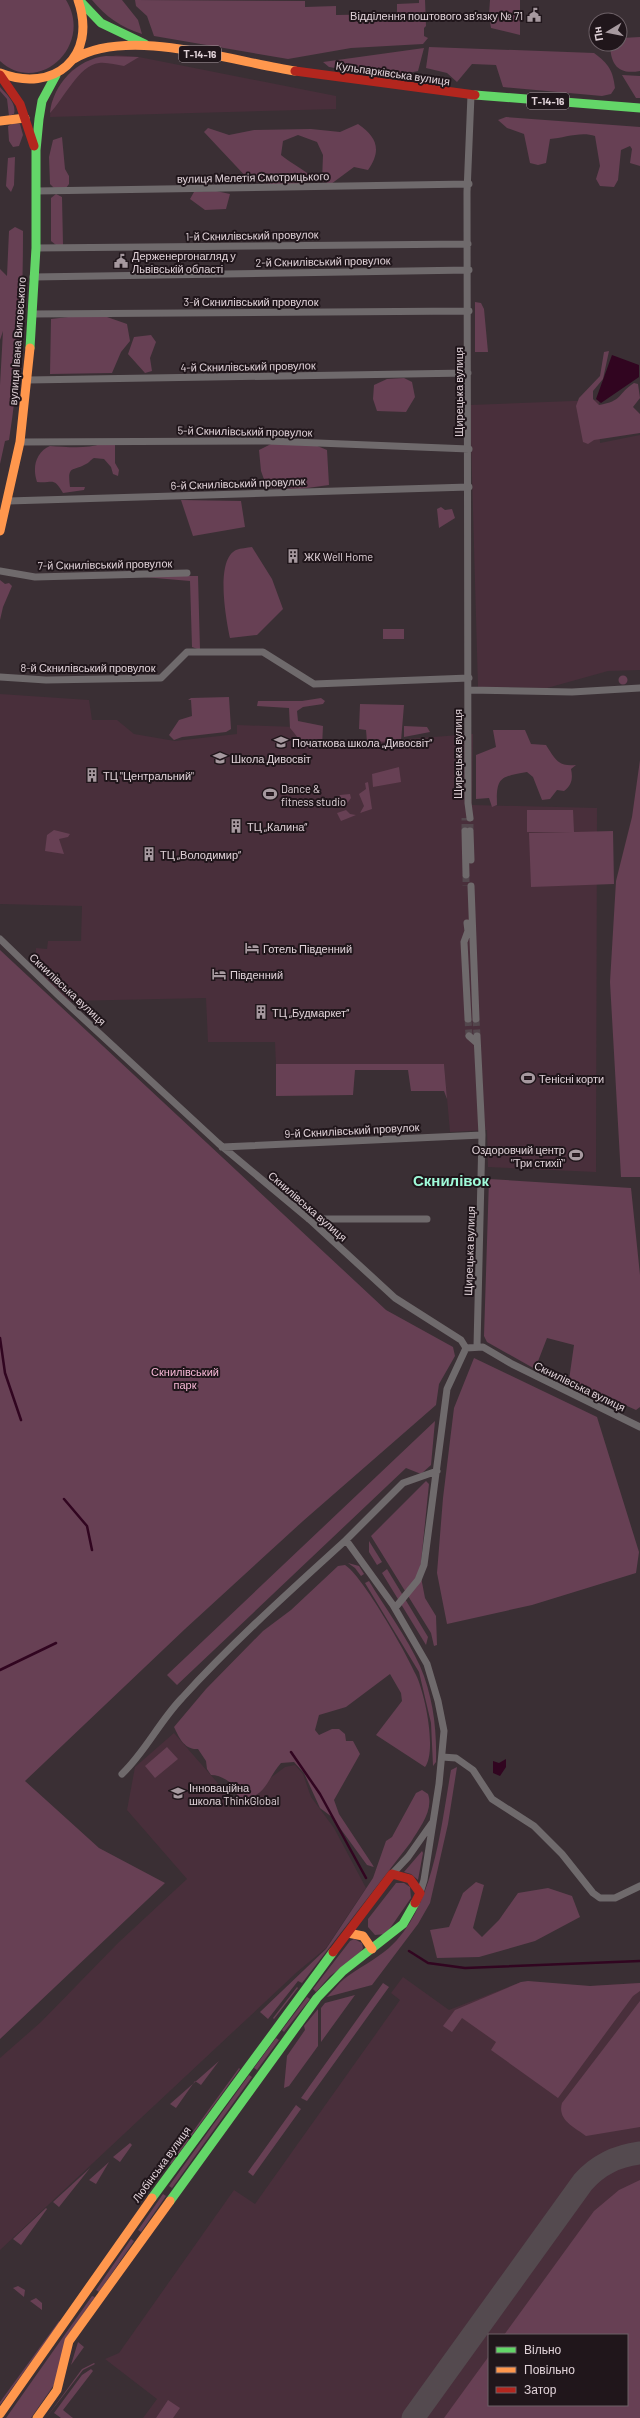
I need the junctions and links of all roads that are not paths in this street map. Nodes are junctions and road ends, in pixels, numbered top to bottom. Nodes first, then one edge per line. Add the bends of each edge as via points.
1 (79, 0) edge
2 (146, 44) junction
3 (74, 59) junction
4 (0, 74) edge
5 (56, 75) junction
6 (471, 95) junction
7 (640, 108) edge
8 (25, 118) junction
9 (0, 121) edge
10 (36, 150) junction
11 (469, 184) junction
12 (36, 191) junction
13 (468, 244) junction
14 (36, 248) junction
15 (469, 270) junction
16 (33, 277) junction
17 (469, 311) junction
18 (32, 314) junction
19 (468, 373) junction
20 (28, 380) junction
21 (20, 442) junction
22 (469, 449) junction
23 (469, 487) junction
24 (8, 501) junction
25 (0, 531) edge
26 (0, 571) edge
27 (187, 573) dead end
28 (0, 678) edge
29 (469, 678) junction
30 (640, 688) edge
31 (469, 690) junction
32 (468, 818) tunnel mouth
33 (468, 831) tunnel mouth
34 (468, 874) tunnel mouth
35 (0, 939) edge
36 (468, 1019) tunnel mouth
37 (476, 1019) tunnel mouth
38 (474, 1039) tunnel mouth
39 (482, 1135) junction
40 (222, 1147) junction
41 (309, 1219) junction
42 (427, 1219) dead end
43 (477, 1346) junction
44 (466, 1348) junction
45 (640, 1427) edge
46 (438, 1471) junction
47 (346, 1540) junction
48 (394, 1607) junction
49 (442, 1758) junction
50 (122, 1774) dead end
51 (433, 1821) junction
52 (392, 1874) junction
53 (640, 1886) edge
54 (420, 1893) junction
55 (348, 1933) junction
56 (372, 1949) junction
57 (0, 2414) edge
58 (37, 2418) edge

1 - 2 street, Кульпарківська вулиця / Т-14-16 via 101,23
1 - 3 street via 84,18 84,38
2 - 3 street, Кульпарківська вулиця / Т-14-16 via 105,47 87,51
2 - 6 street, Кульпарківська вулиця / Т-14-16 via 288,70
3 - 5 street, Т-14-16
4 - 5 street, Т-14-16 via 20,81 33,81
4 - 8 street, вулиця Івана Виговського via 20,104
5 - 10 street, вулиця Івана Виговського via 42,101
6 - 7 street, Кульпарківська вулиця / Т-14-16
6 - 11 street, Щирецька вулиця
8 - 9 street
8 - 10 street, вулиця Івана Виговського
10 - 12 street, вулиця Івана Виговського
11 - 12 street, вулиця Мелетія Смотрицького
11 - 13 street, Щирецька вулиця
12 - 14 street, вулиця Івана Виговського
13 - 14 street, 1-й Скнилівський провулок
13 - 15 street, Щирецька вулиця
14 - 16 street, вулиця Івана Виговського
15 - 16 street, 2-й Скнилівський провулок
15 - 17 street, Щирецька вулиця
16 - 18 street, вулиця Івана Виговського
17 - 18 street, 3-й Скнилівський провулок
17 - 19 street, Щирецька вулиця
18 - 20 street, вулиця Івана Виговського
19 - 20 street, 4-й Скнилівський провулок
19 - 22 street, Щирецька вулиця
20 - 21 street, вулиця Івана Виговського
21 - 22 street, 5-й Скнилівський провулок via 268,441
21 - 24 street, вулиця Івана Виговського
22 - 23 street, Щирецька вулиця
23 - 24 street, 6-й Скнилівський провулок
23 - 29 street, Щирецька вулиця
24 - 25 street, вулиця Івана Виговського
26 - 27 street, 7-й Скнилівський провулок via 35,577
28 - 29 street, 8-й Скнилівський провулок via 161,678 187,652 263,652 314,684
29 - 31 street, Щирецька вулиця
30 - 31 street via 564,692
31 - 32 street, Щирецька вулиця
33 - 34 street
35 - 40 street, Скнилівська вулиця via 60,998
36 - 37 street via 464,942 468,931 469,889
38 - 39 street, Щирецька вулиця
39 - 40 street, 9-й Скнилівський провулок
39 - 43 street, Щирецька вулиця
40 - 41 street, Скнилівська вулиця
41 - 42 street
41 - 44 street, Скнилівська вулиця via 395,1298 461,1340
43 - 44 street
43 - 45 street, Скнилівська вулиця
44 - 46 street via 447,1389
46 - 47 street via 403,1483
46 - 48 street via 424,1565 418,1580
47 - 48 street
47 - 50 street via 183,1696 166,1715 150,1743
48 - 49 street via 427,1664 444,1731
49 - 51 street
49 - 53 street via 456,1758 473,1770 492,1799 534,1826 562,1854 596,1896 615,1898
51 - 52 street, Любінська вулиця via 408,1857
51 - 54 street
52 - 54 street via 410,1879
52 - 55 street, Любінська вулиця
54 - 56 street via 403,1924
55 - 56 street via 363,1935
55 - 57 street, Любінська вулиця via 159,2186
56 - 58 street via 343,1971 317,1998 69,2341 57,2390

